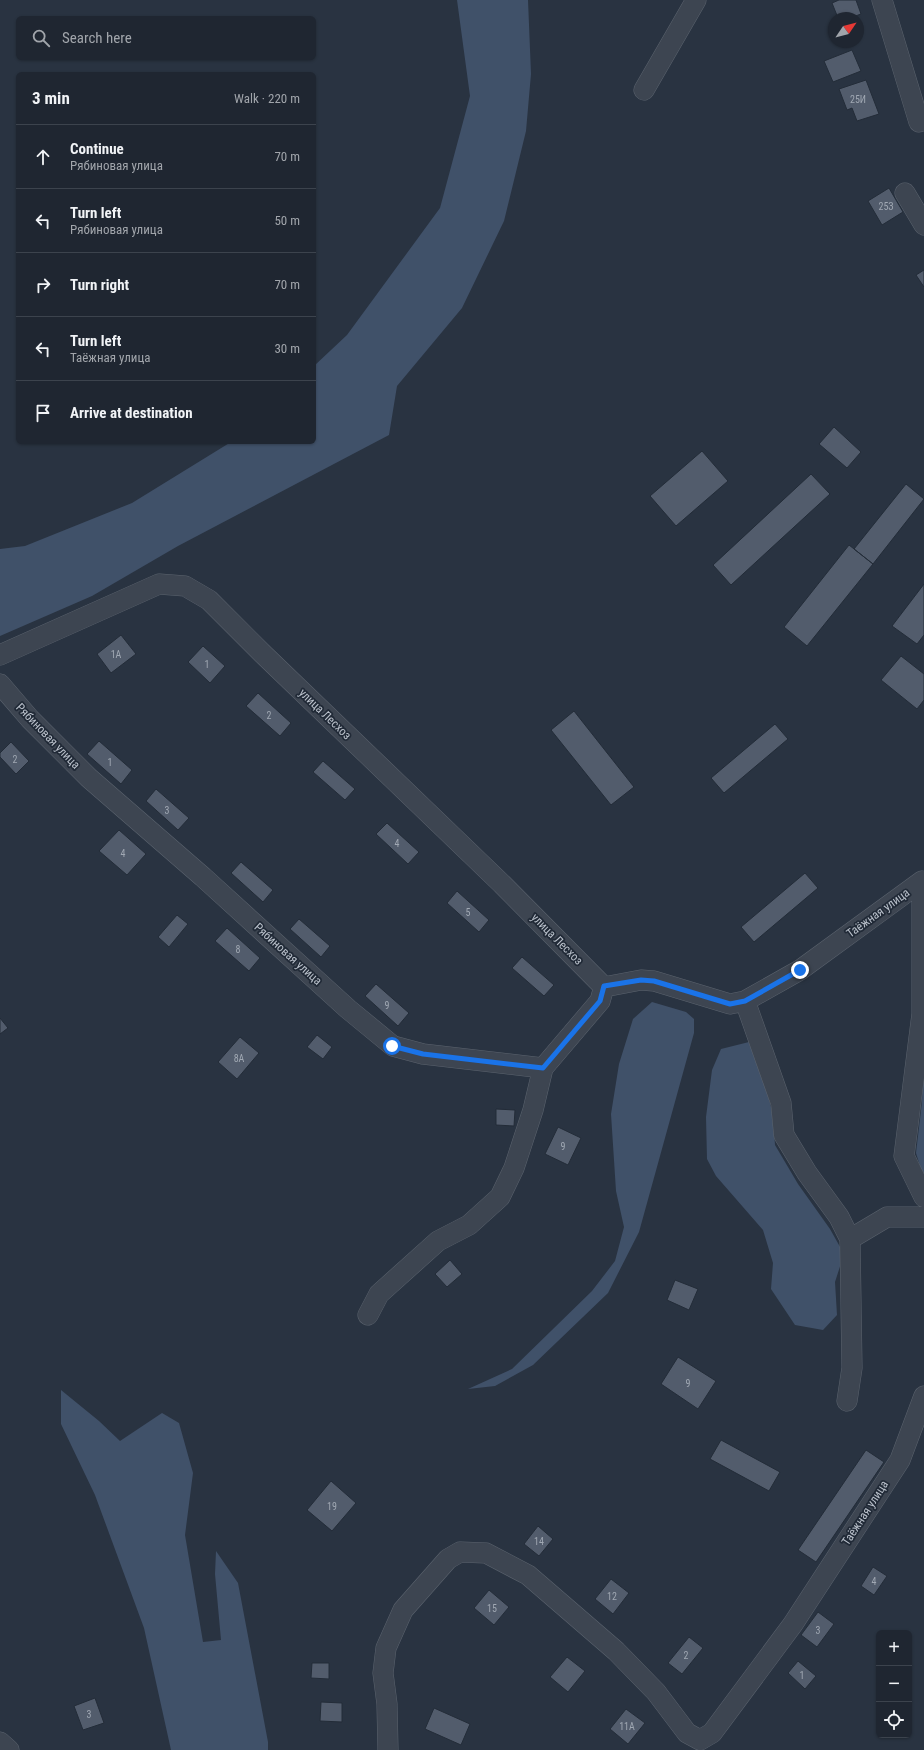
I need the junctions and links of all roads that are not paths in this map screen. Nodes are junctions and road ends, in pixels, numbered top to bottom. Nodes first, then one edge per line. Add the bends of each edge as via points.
1 (696, 0) edge
2 (882, 0) edge
3 (644, 90) dead end
4 (919, 122) dead end
5 (905, 193) dead end
6 (924, 225) edge
7 (0, 655) edge
8 (0, 684) edge
9 (923, 880) edge
10 (604, 986) junction
11 (745, 1001) junction
12 (543, 1068) junction
13 (924, 1197) edge
14 (924, 1218) edge
15 (850, 1239) junction
16 (368, 1316) dead end
17 (924, 1396) edge
18 (847, 1401) dead end
19 (0, 1742) edge
20 (9, 1750) edge
21 (388, 1750) edge

1 - 3 street
2 - 4 street
5 - 6 street
7 - 10 street, улица Лесхоз via 159,584 186,586 209,600
8 - 12 street, Рябиновая улица via 30,719 89,778 392,1046 423,1054
9 - 11 street, Таёжная улица via 800,970
9 - 13 street, Таёжная улица via 922,1014 904,1156
10 - 11 street via 641,980 654,981 730,1004
10 - 12 street via 600,1001
11 - 15 street via 780,1103 784,1135 807,1173 839,1217
12 - 16 street via 519,1154 500,1197 469,1225 438,1242 379,1294
14 - 15 street via 888,1217
15 - 18 street via 852,1368
17 - 21 street, Таёжная улица via 900,1460 793,1624 712,1733 700,1740 687,1733 656,1692 616,1651 528,1575 486,1553 460,1552 448,1559 403,1610 386,1648 383,1673
19 - 20 street

